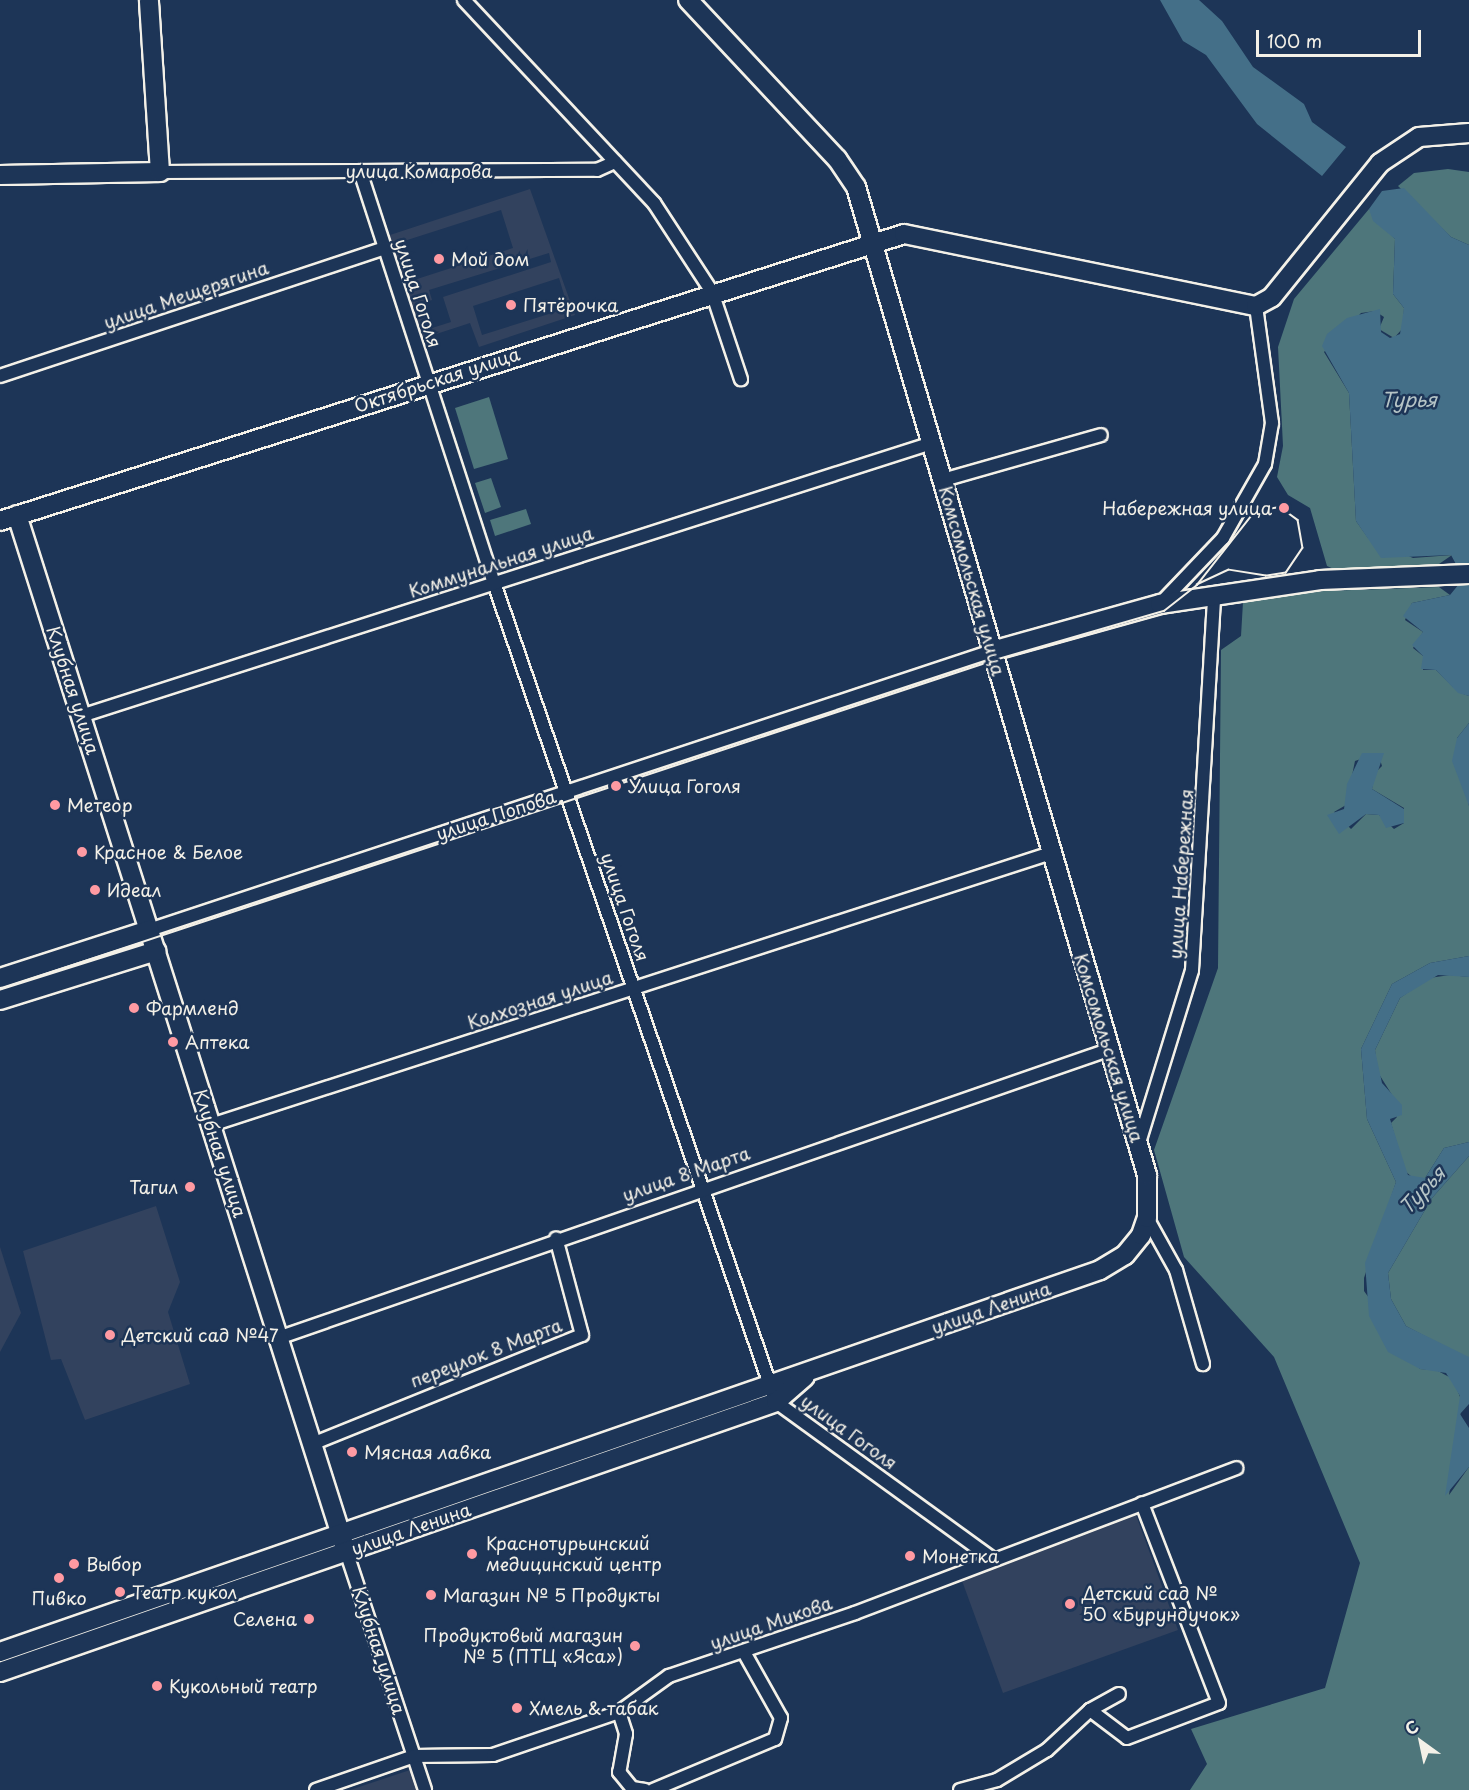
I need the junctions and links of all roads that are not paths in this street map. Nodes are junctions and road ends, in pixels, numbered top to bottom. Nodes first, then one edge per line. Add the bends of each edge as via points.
1 (149, 0) edge
2 (464, 0) edge
3 (688, 0) edge
4 (1469, 133) edge
5 (615, 162) junction
6 (360, 171) junction
7 (160, 172) junction
8 (0, 175) edge
9 (874, 240) junction
10 (385, 248) junction
11 (712, 292) junction
12 (1256, 306) junction
13 (0, 376) edge
14 (741, 380) dead end
15 (429, 383) junction
16 (1101, 435) dead end
17 (932, 442) junction
18 (943, 480) junction
19 (9, 518) edge
20 (1469, 574) edge
21 (494, 583) junction
22 (1214, 595) junction
23 (1160, 604) junction
24 (992, 651) junction
25 (81, 716) junction
26 (566, 792) junction
27 (1051, 853) junction
28 (149, 930) junction
29 (156, 951) junction
30 (0, 978) edge
31 (634, 988) junction
32 (0, 1000) edge
33 (1108, 1050) junction
34 (211, 1125) junction
35 (1138, 1146) junction
36 (703, 1189) junction
37 (1147, 1218) junction
38 (556, 1238) junction
39 (278, 1338) junction
40 (1203, 1364) dead end
41 (773, 1394) junction
42 (312, 1444) junction
43 (1236, 1468) dead end
44 (1142, 1503) junction
45 (343, 1543) junction
46 (990, 1557) junction
47 (0, 1652) edge
48 (744, 1652) junction
49 (0, 1672) edge
50 (1119, 1694) dead end
51 (1090, 1710) junction
52 (619, 1712) junction
53 (414, 1756) junction
54 (316, 1790) edge
55 (426, 1790) edge
56 (645, 1790) edge
57 (653, 1790) edge
58 (960, 1790) edge

1 - 7 main road
2 - 5 street
3 - 9 main road, Комсомольская улица via 837,159 856,187
4 - 12 main road via 1419,137 1380,163 1272,297
5 - 6 street, улица Комарова via 597,170
5 - 11 street via 654,204
6 - 7 street, улица Комарова
6 - 10 street, улица Гоголя
7 - 8 main road, улица Комарова
9 - 11 main road, Октябрьская улица
9 - 12 main road, Октябрьская улица via 904,234
9 - 17 main road, Комсомольская улица
10 - 13 street, улица Мещерягина
10 - 15 street, улица Гоголя
11 - 14 street
11 - 15 main road, Октябрьская улица
12 - 23 street via 1272,423 1266,464 1223,537
15 - 19 main road, Октябрьская улица
15 - 21 street, улица Гоголя
16 - 18 street
17 - 18 main road, Комсомольская улица
17 - 21 street, Коммунальная улица
18 - 24 main road, Комсомольская улица
19 - 25 main road, Клубная улица
20 - 22 main road via 1320,580
21 - 25 street, Коммунальная улица
21 - 26 street, улица Гоголя
22 - 23 main road
22 - 35 street, улица Набережная via 1192,970
23 - 24 main road
24 - 26 street, улица Попова
24 - 27 main road, Комсомольская улица
25 - 28 main road, Клубная улица
26 - 28 street, улица Попова
26 - 31 street, улица Гоголя
27 - 31 street, Колхозная улица
27 - 33 main road, Комсомольская улица
28 - 29 main road, Клубная улица
28 - 30 main road, улица Попова
29 - 32 main road
29 - 34 main road, Клубная улица
31 - 34 street, Колхозная улица
31 - 36 street, улица Гоголя
33 - 35 main road, Комсомольская улица
33 - 36 street, улица 8 Марта
34 - 39 main road, Клубная улица
35 - 37 main road, Комсомольская улица via 1148,1185
36 - 38 street, улица 8 Марта
36 - 41 street, улица Гоголя
37 - 40 street via 1176,1269
37 - 41 main road, улица Ленина via 1125,1255 1100,1270 814,1370
38 - 39 street, улица 8 Марта
38 - 42 street, переулок 8 Марта via 582,1335
39 - 42 main road, Клубная улица
41 - 45 main road, улица Ленина
41 - 46 street, улица Гоголя
42 - 45 main road, Клубная улица
43 - 44 street, улица Микова
44 - 46 street, улица Микова
44 - 51 street via 1219,1703 1127,1738
45 - 47 main road, улица Ленина
45 - 49 main road, улица Ленина
45 - 53 street, Клубная улица
46 - 48 street, улица Микова
48 - 52 street, улица Микова via 669,1676
48 - 57 street via 781,1718 775,1739
50 - 51 street
51 - 58 street via 1047,1750 997,1780
52 - 53 street, улица Микова via 493,1755
52 - 56 street via 626,1734 619,1772 632,1788
53 - 54 street, улица Микова
53 - 55 street, Клубная улица

